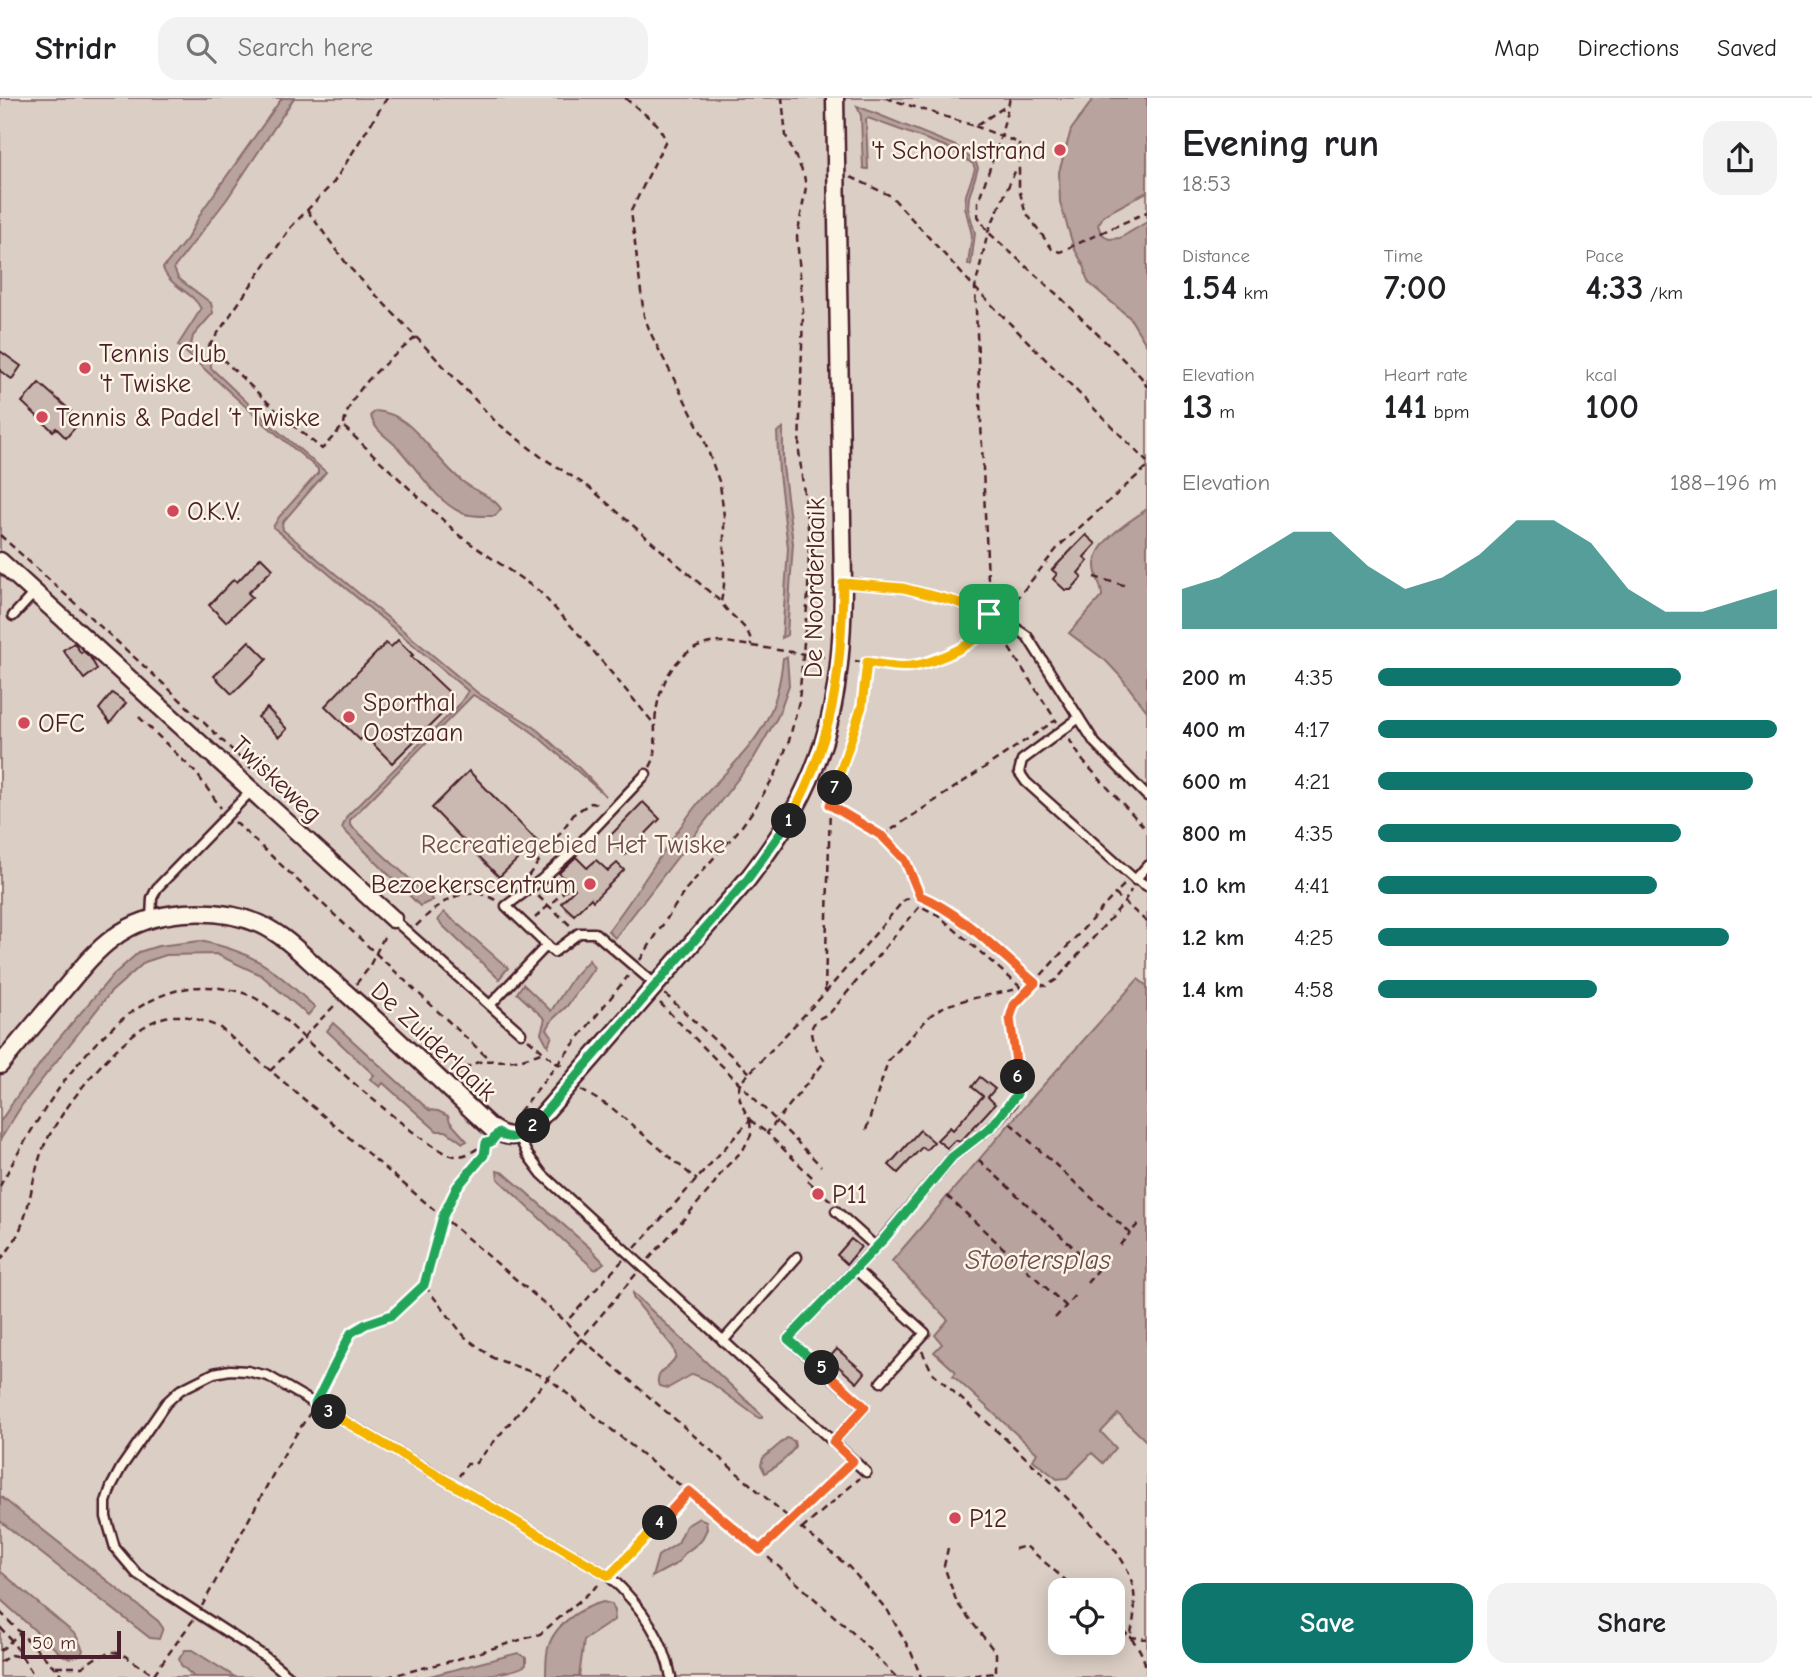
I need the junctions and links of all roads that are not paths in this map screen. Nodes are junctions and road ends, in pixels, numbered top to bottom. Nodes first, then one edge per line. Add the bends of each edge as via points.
1 (835, 98) edge
2 (0, 561) edge
3 (843, 583) junction
4 (35, 592) junction
5 (13, 616) dead end
6 (1079, 718) junction
7 (646, 774) road end
8 (253, 790) junction
9 (1147, 796) edge
10 (1147, 866) edge
11 (1133, 878) junction
12 (1147, 886) edge
13 (151, 919) junction
14 (393, 919) joint
15 (547, 945) junction
16 (653, 989) junction
17 (490, 1005) junction
18 (521, 1033) road end
19 (0, 1065) edge
20 (1012, 1102) road end
21 (519, 1136) junction
22 (837, 1210) road end
23 (876, 1247) junction
24 (797, 1257) dead end
25 (855, 1269) junction
26 (723, 1341) junction
27 (881, 1382) dead end
28 (833, 1442) junction
29 (866, 1472) road end
30 (290, 1677) edge
31 (671, 1677) edge

1 - 3 street, De Noorderlaaik
2 - 4 street, Twiskeweg
3 - 6 lane via 903,588 1004,620 1027,636
3 - 16 street, De Noorderlaaik via 834,708 803,796 747,880
4 - 5 lane
4 - 8 street, Twiskeweg
6 - 9 lane via 1095,743
6 - 11 lane via 1022,760 1019,772
7 - 15 lane via 573,850 506,906
8 - 13 lane via 157,888
8 - 14 street, Twiskeweg
10 - 11 lane
11 - 12 lane
13 - 19 street, De Zuiderlaaik via 128,928 95,953
13 - 21 street, De Zuiderlaaik via 223,914 278,934 445,1086 492,1138
14 - 17 lane, Twiskeweg
15 - 16 lane via 554,952 579,933 603,938
15 - 17 lane
16 - 21 street, De Noorderlaaik via 534,1125
17 - 18 lane, Twiskeweg
20 - 23 lane via 992,1126 952,1157
21 - 26 lane via 542,1174
22 - 23 lane
23 - 25 lane
24 - 26 lane
25 - 27 lane via 925,1333
25 - 28 lane via 788,1339 865,1407
26 - 28 lane
28 - 29 lane
30 - 31 lane via 137,1574 114,1548 107,1524 106,1502 121,1468 166,1403 188,1385 214,1373 247,1371 268,1376 609,1576 654,1632

